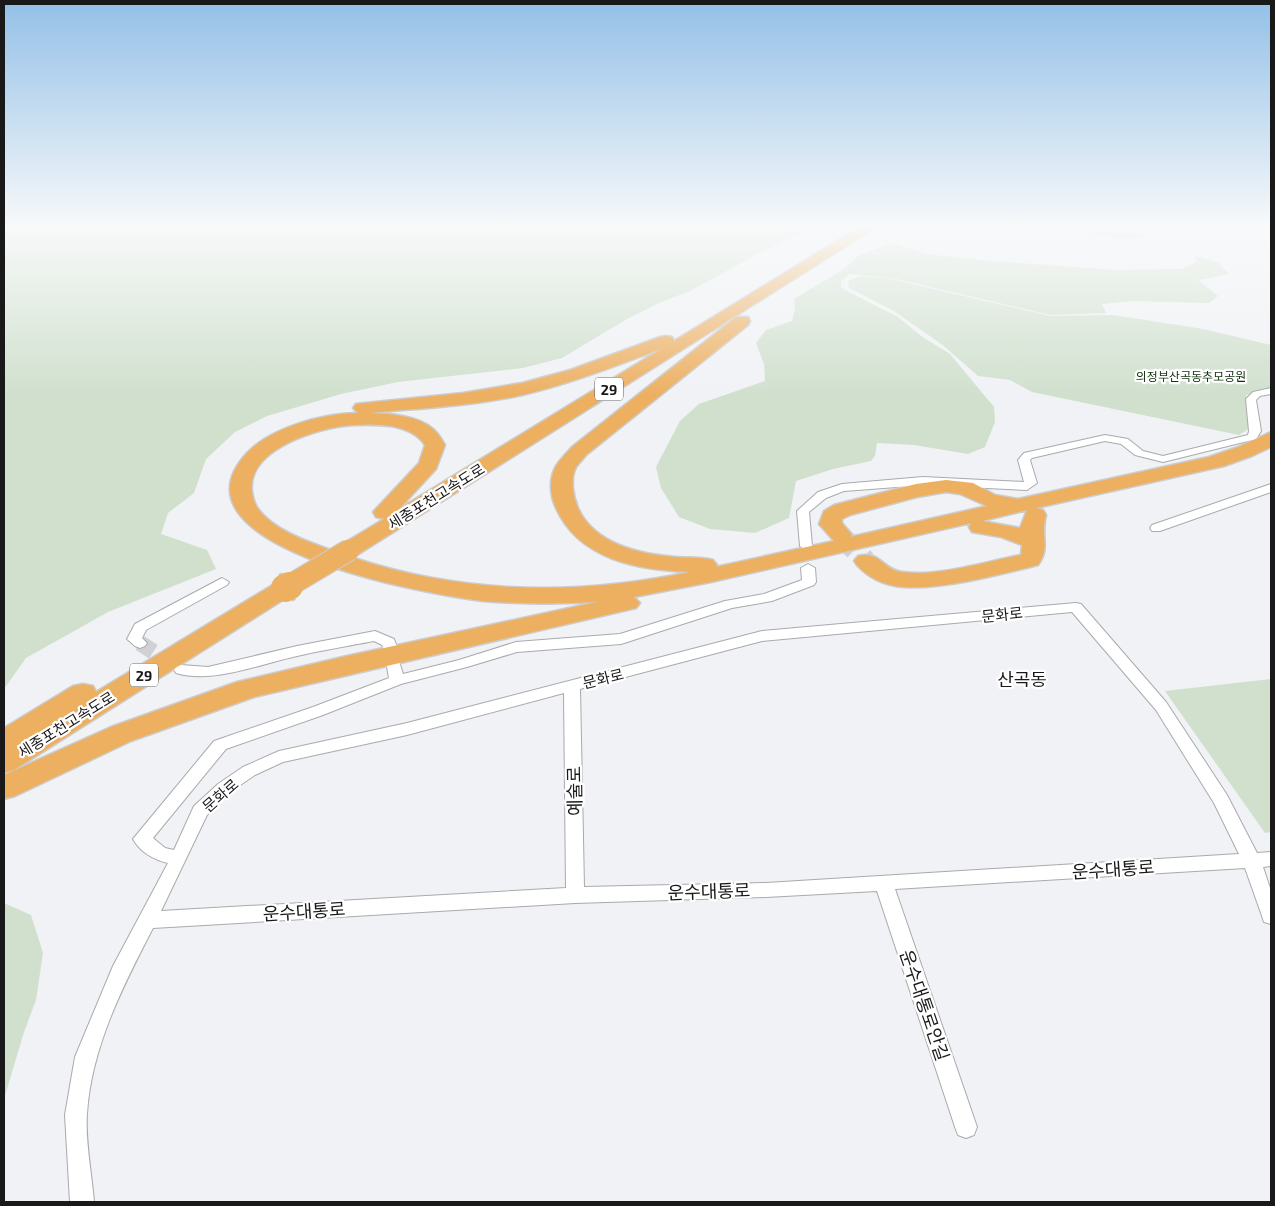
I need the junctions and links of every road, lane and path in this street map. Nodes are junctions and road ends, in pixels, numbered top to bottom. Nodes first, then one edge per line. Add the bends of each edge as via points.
1 (760, 284) edge
2 (776, 284) edge
3 (786, 284) edge
4 (666, 340) junction
5 (1271, 391) edge
6 (1263, 443) edge
7 (1271, 488) edge
8 (1026, 511) junction
9 (384, 512) junction
10 (979, 512) junction
11 (1156, 528) dead end
12 (840, 535) tunnel mouth
13 (1032, 541) junction
14 (342, 546) junction
15 (802, 557) junction
16 (866, 561) tunnel mouth
17 (222, 582) dead end
18 (278, 584) junction
19 (702, 586) junction
20 (140, 643) dead end
21 (181, 670) tunnel mouth
22 (397, 680) junction
23 (572, 686) junction
24 (4, 741) edge
25 (4, 762) edge
26 (4, 788) edge
27 (178, 858) junction
28 (1251, 859) junction
29 (1271, 859) edge
30 (884, 883) junction
31 (575, 895) junction
32 (1271, 916) edge
33 (146, 920) junction
34 (966, 1127) dead end
35 (82, 1202) edge

1 - 4 highway, 세종포천고속도로 / 29
2 - 14 highway, 세종포천고속도로 / 29
3 - 15 highway via 579,452 565,468 561,489 565,507 583,533 631,557 692,566
4 - 9 highway, 세종포천고속도로 / 29
4 - 19 highway via 560,380 523,389 456,400 353,409 288,427 245,453 236,464 228,476 230,506 242,522 276,546 345,573 430,594 529,602 588,601
5 - 6 street via 1251,399 1255,432
6 - 8 highway via 1227,475 1177,487
6 - 15 street via 1163,459 1139,453 1124,441 1106,438 1028,455 1024,460 1031,483 1027,486 923,481 842,488 822,494 803,511 807,538
7 - 11 street
8 - 10 highway
8 - 10 highway via 989,500
8 - 13 highway
9 - 14 highway, 세종포천고속도로 / 29
9 - 15 highway via 429,465 435,445 426,433 407,424 356,418 315,425 289,434 265,448 242,474 239,490 243,503 253,518 272,533 296,546 385,577 443,589 568,596 628,590
10 - 12 highway via 965,488 946,486 842,510 832,516 830,524
10 - 13 highway via 1006,531
10 - 15 highway
10 - 19 highway
13 - 16 highway via 1034,552 1030,560 929,579 905,581 892,578
14 - 18 highway, 세종포천고속도로 / 29, bridge
15 - 22 street via 809,582 767,598 730,604 621,639 516,647
17 - 20 street via 140,626 134,639
18 - 24 highway, 세종포천고속도로 / 29
18 - 25 highway, 세종포천고속도로 / 29
19 - 26 highway via 247,689 121,734
21 - 22 street via 208,672 375,636 389,642
22 - 27 street via 220,746 142,839 160,854
23 - 27 street, 문화로 via 407,728 279,756 233,782 200,811
23 - 28 street, 문화로 via 762,636 1076,607 1161,706 1221,800
23 - 31 street, 예술로
27 - 33 street, 문화로
28 - 29 street, 운수대통로
28 - 30 street, 운수대통로
28 - 32 street, 문화로
30 - 31 street, 운수대통로
30 - 34 street, 운수대통로안길
31 - 33 street, 운수대통로
33 - 35 street, 문화로 via 120,972 85,1057 76,1115

